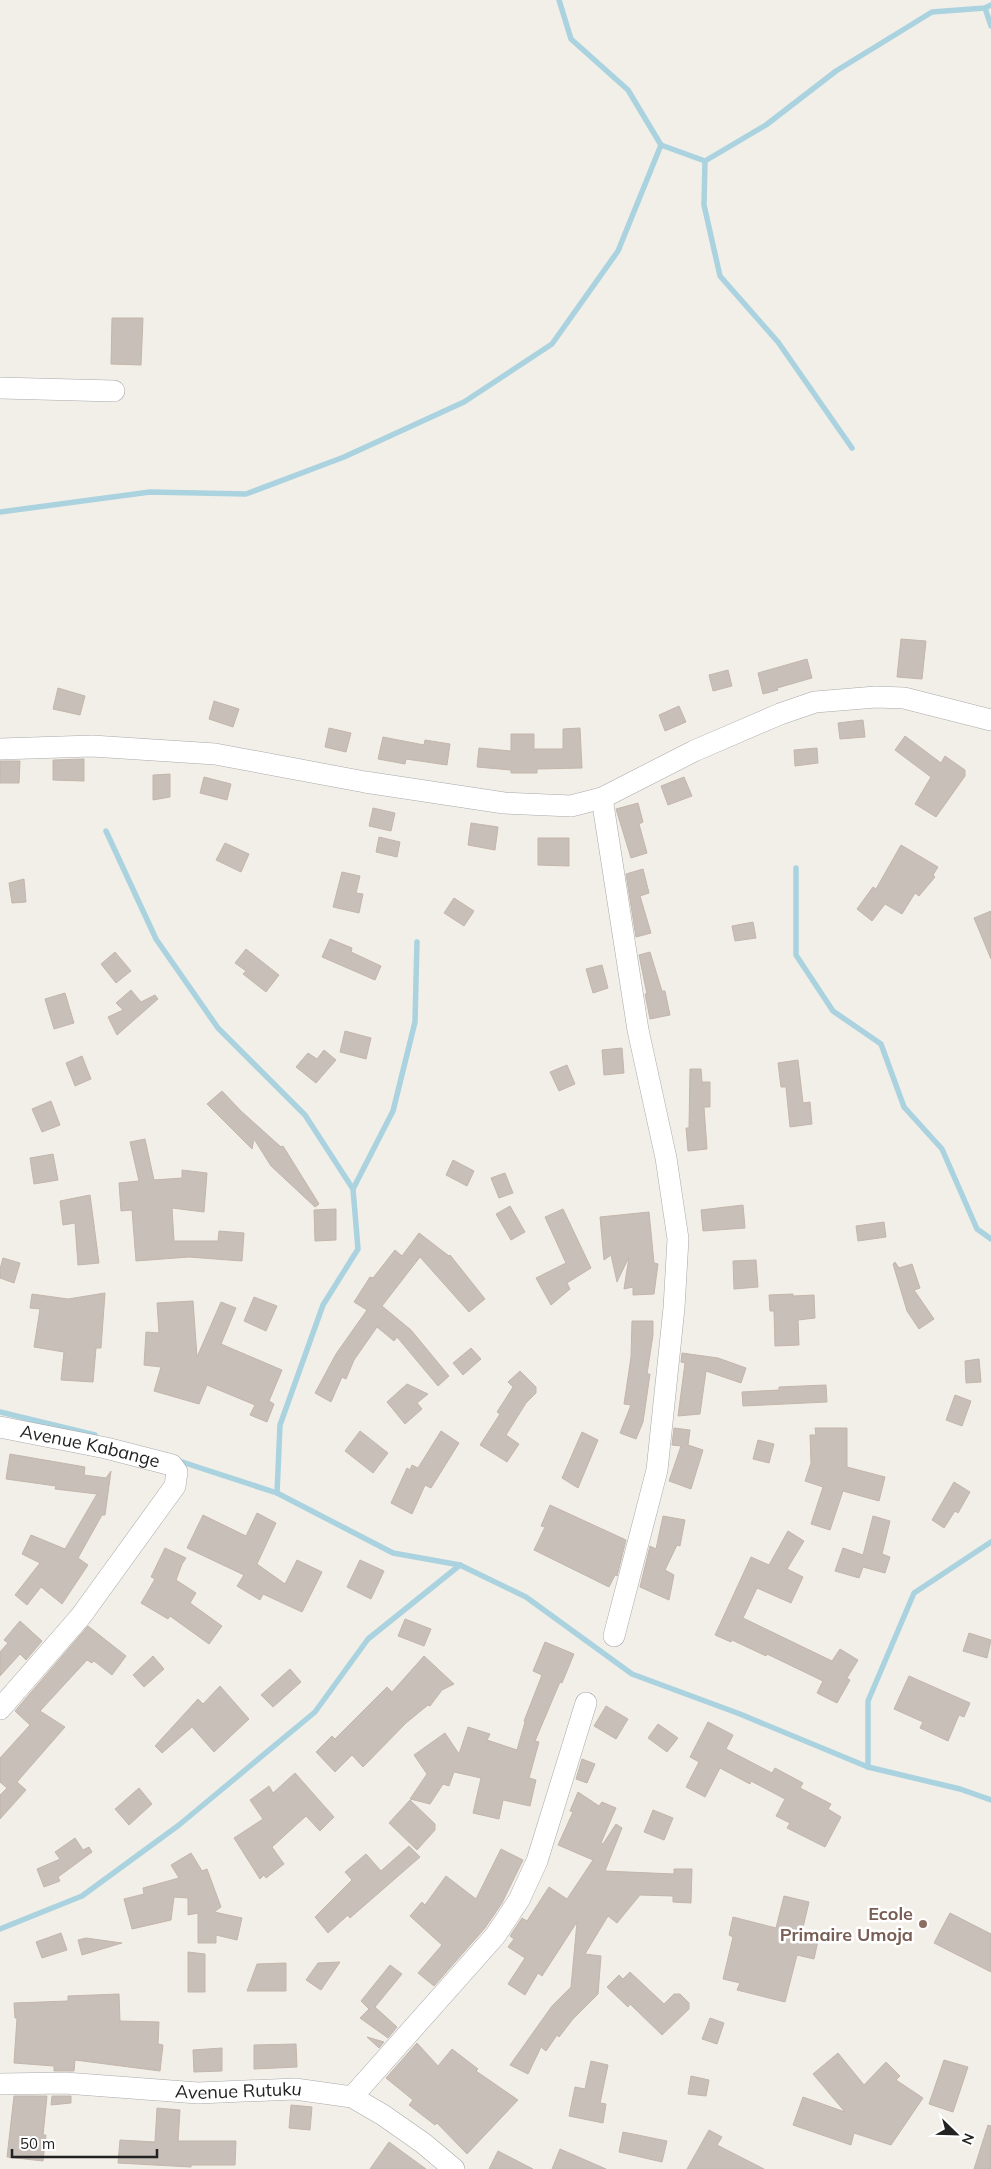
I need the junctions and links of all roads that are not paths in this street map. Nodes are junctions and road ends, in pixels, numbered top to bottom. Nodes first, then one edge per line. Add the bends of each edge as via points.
1 (0, 388) edge
2 (114, 391) dead end
3 (991, 720) edge
4 (0, 748) edge
5 (602, 798) junction
6 (0, 1427) edge
7 (614, 1636) dead end
8 (586, 1703) dead end
9 (0, 1709) edge
10 (0, 2084) edge
11 (352, 2097) junction
12 (454, 2169) edge

1 - 2 street
3 - 5 street via 904,698 815,702 694,750
4 - 5 street via 92,746 214,754 504,804 571,806
5 - 7 street via 638,1030 666,1158 678,1239 657,1470
6 - 9 street, Avenue Kabange via 106,1448 172,1465 177,1472 175,1486 81,1616
8 - 11 street via 537,1861 519,1900 495,1936
10 - 11 street, Avenue Rutuku via 65,2083 198,2094 295,2089
11 - 12 street, Avenue Rutuku via 423,2143

